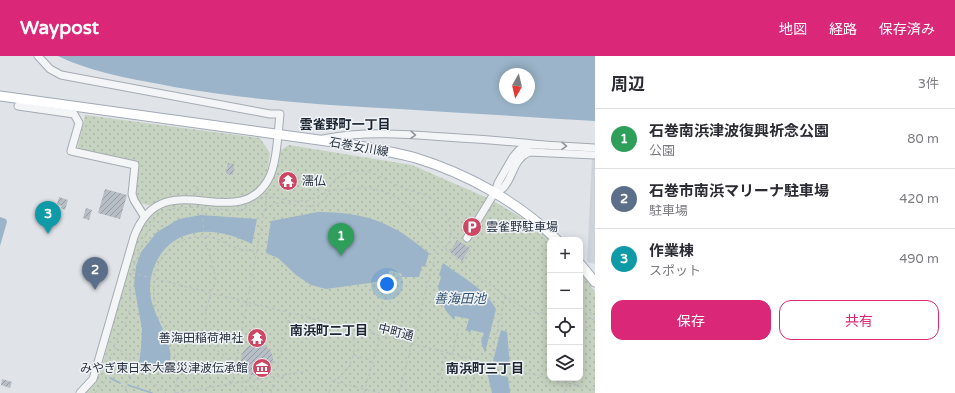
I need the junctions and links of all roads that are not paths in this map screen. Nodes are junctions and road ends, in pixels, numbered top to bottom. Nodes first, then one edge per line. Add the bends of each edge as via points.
1 (38, 56) edge
2 (0, 96) edge
3 (18, 106) dead end
4 (278, 135) junction
5 (319, 140) junction
6 (543, 145) junction
7 (595, 148) edge
8 (595, 155) edge
9 (495, 192) junction
10 (144, 216) junction
11 (553, 237) edge
12 (465, 240) road end
13 (583, 268) edge
14 (595, 282) edge
15 (80, 393) edge

1 - 4 street via 50,69 61,75 280,114
2 - 4 main road, 石巻女川線
3 - 10 street via 74,114 79,123 71,151 135,165 132,194
4 - 5 main road, 石巻女川線
4 - 10 street via 269,179 254,196 238,203 196,200 168,202 155,206
5 -> 6 street via 366,134 400,134
5 - 9 main road, 石巻女川線 via 416,158 455,172
6 -> 7 street
6 - 9 street via 530,145 519,150
8 - 9 street via 529,152 519,160 503,188
9 - 11 main road, 石巻女川線
9 - 12 street
10 - 15 street via 134,237 94,374
13 - 14 main road

